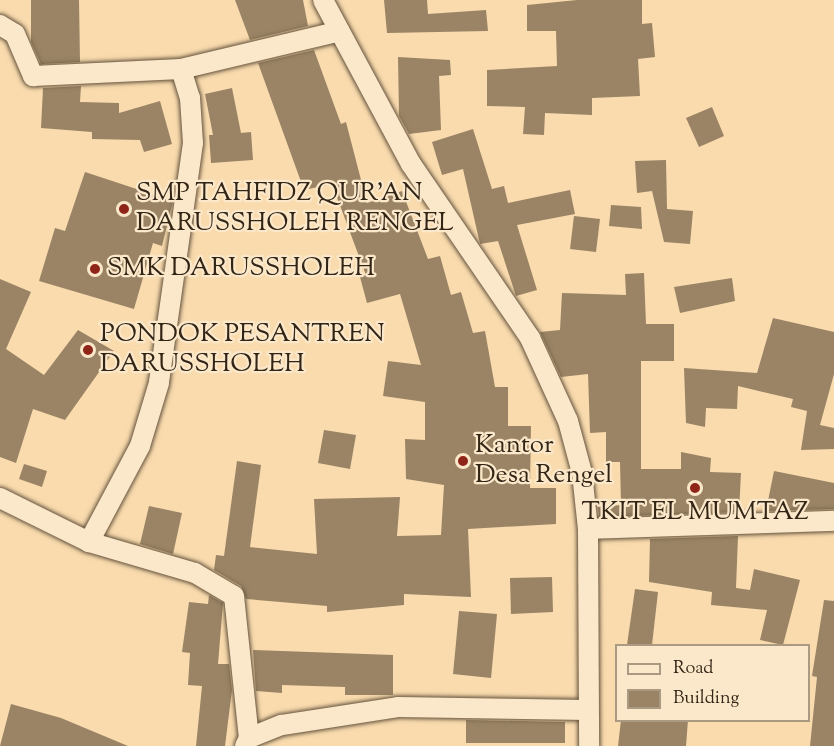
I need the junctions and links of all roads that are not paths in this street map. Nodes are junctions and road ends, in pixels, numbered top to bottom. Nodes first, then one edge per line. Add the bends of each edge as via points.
1 (323, 0) edge
2 (0, 25) edge
3 (340, 31) junction
4 (181, 69) junction
5 (0, 498) edge
6 (833, 521) edge
7 (588, 530) junction
8 (89, 542) junction
9 (587, 710) junction
10 (247, 742) edge
11 (589, 746) edge

1 - 3 street
2 - 4 street via 15,33 33,76
3 - 4 street
3 - 7 street via 411,164 530,338 568,421 582,473
4 - 8 street via 193,143 159,383 140,446
5 - 8 street
6 - 7 street
7 - 9 street
8 - 10 street via 195,573 234,596
9 - 10 street via 398,707 316,717
9 - 11 street

